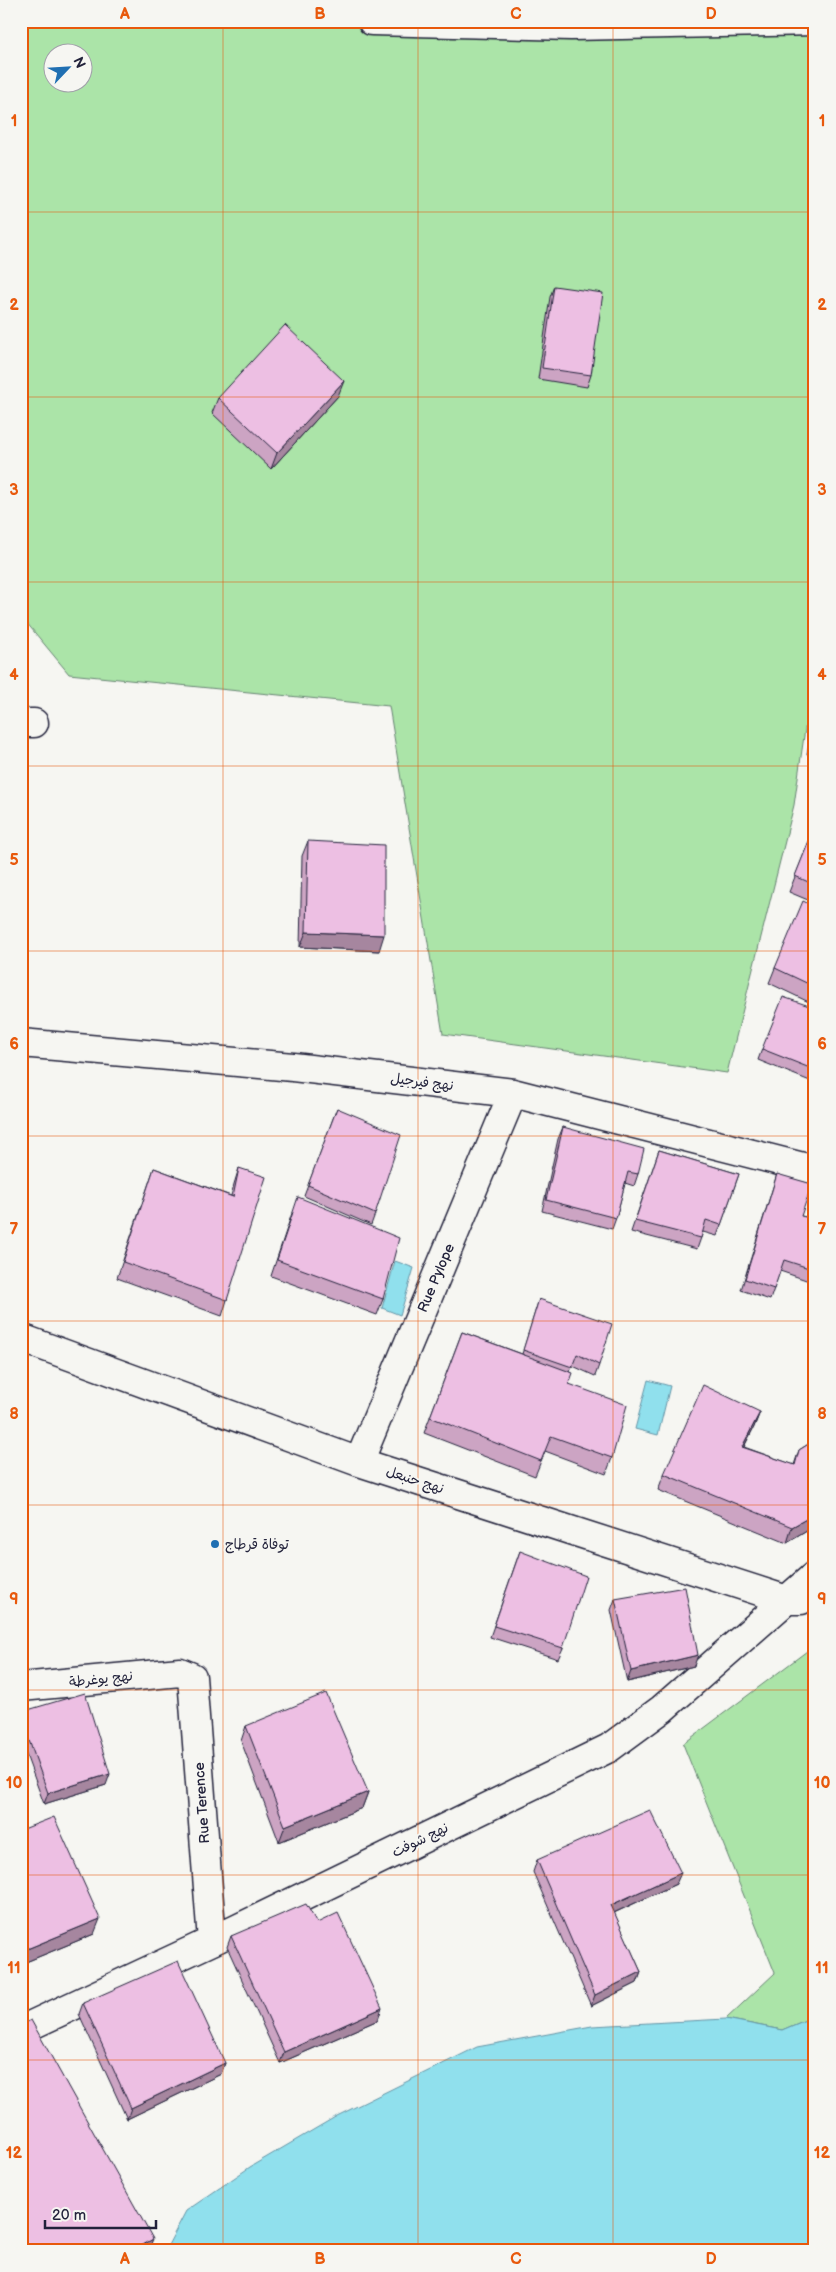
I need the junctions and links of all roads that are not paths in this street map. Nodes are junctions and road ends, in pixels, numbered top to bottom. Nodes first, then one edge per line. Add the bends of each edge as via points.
1 (372, 21) edge
2 (815, 21) edge
3 (21, 1043) edge
4 (513, 1093) junction
5 (815, 1148) edge
6 (802, 1166) edge
7 (21, 1338) edge
8 (359, 1462) junction
9 (815, 1576) edge
10 (787, 1600) junction
11 (815, 1600) edge
12 (180, 1672) joint
13 (21, 1687) edge
14 (212, 1941) junction
15 (21, 2030) edge

1 - 2 street via 571,26
3 - 4 street, نهج فيرجيل via 293,1067
4 - 6 street, نهج فيرجيل
4 - 8 street, Rue Pylope
5 - 6 street
7 - 8 street, نهج حنبعل
8 - 10 street, نهج حنبعل
9 - 10 street, نهج شوفت
10 - 11 street, نهج حنبعل
10 - 14 street, نهج شوفت via 656,1714 610,1748
12 - 13 street, نهج يوغرطة
12 - 14 street, Rue Terence via 192,1677 194,1683
14 - 15 street, نهج شوفت

